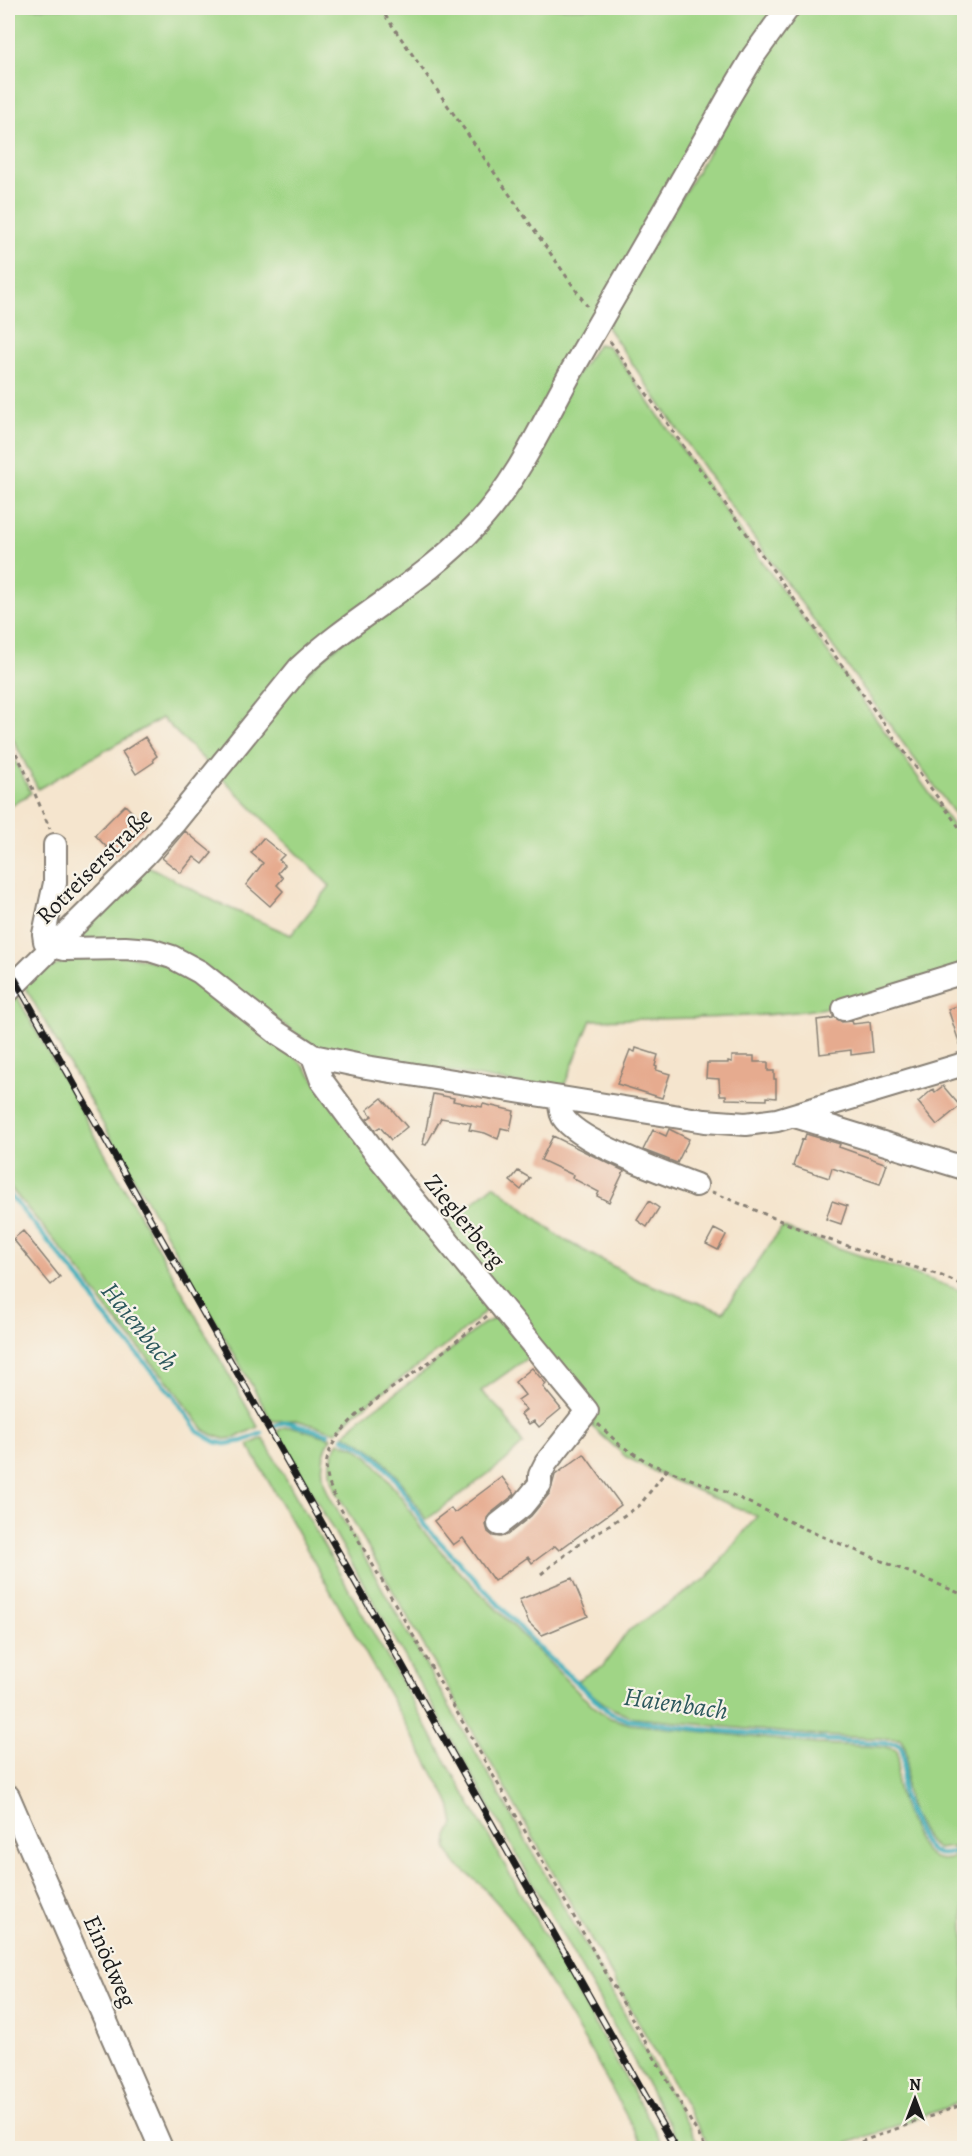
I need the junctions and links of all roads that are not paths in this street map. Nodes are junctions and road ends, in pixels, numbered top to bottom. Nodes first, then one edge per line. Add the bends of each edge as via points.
1 (788, 8) edge
2 (55, 845) road end
3 (52, 946) junction
4 (964, 972) edge
5 (8, 991) edge
6 (844, 1009) dead end
7 (313, 1056) junction
8 (964, 1064) edge
9 (560, 1098) junction
10 (795, 1116) junction
11 (964, 1168) edge
12 (696, 1185) road end
13 (499, 1524) dead end
14 (8, 1796) edge
15 (161, 2148) edge

1 - 3 street, Rotreiserstraße via 729,97 495,504 447,553 300,667 144,856
2 - 3 street via 55,883 44,934 45,941
3 - 5 street, Rotreiserstraße
3 - 7 street via 64,950 150,950 172,957 200,972
4 - 6 street
7 - 9 street
7 - 13 street, Zieglerberg via 318,1074 376,1155 587,1412 546,1463 540,1484 522,1506
8 - 10 street
9 - 10 street via 734,1124
9 - 12 street via 563,1117 585,1134 616,1153
10 - 11 street
14 - 15 street, Einödweg

